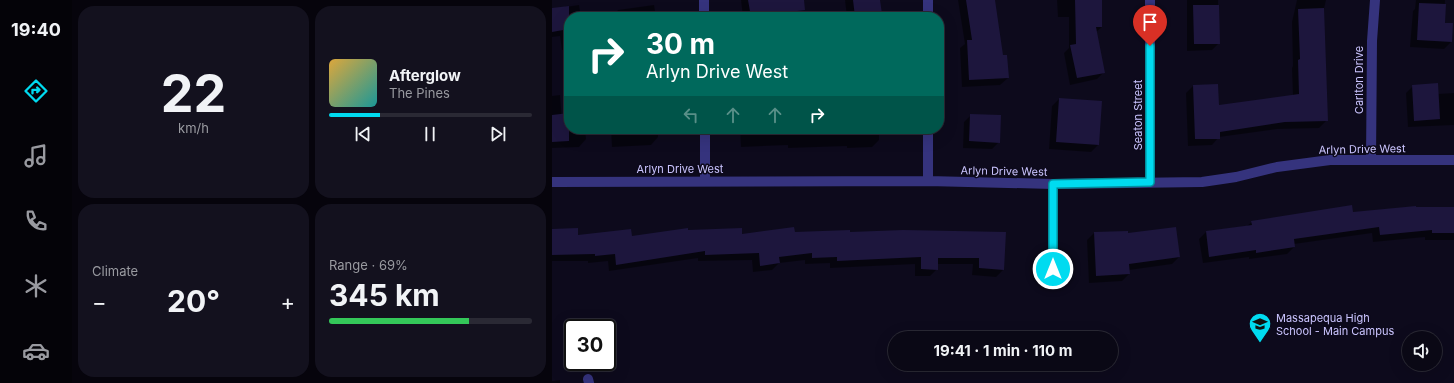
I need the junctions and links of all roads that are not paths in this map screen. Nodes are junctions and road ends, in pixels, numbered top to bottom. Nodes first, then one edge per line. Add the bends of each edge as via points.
1 (704, 0) edge
2 (928, 0) edge
3 (1150, 0) edge
4 (1375, 0) edge
5 (704, 12) edge
6 (928, 12) edge
7 (705, 134) edge
8 (928, 134) edge
9 (1371, 160) junction
10 (1454, 160) edge
11 (705, 181) junction
12 (928, 181) junction
13 (552, 182) edge
14 (1150, 182) junction
15 (1053, 184) junction
16 (1053, 283) dead end

1 - 5 street
2 - 6 street
3 - 14 street, Seaton Street
4 - 9 street, Carlton Drive
7 - 11 street
8 - 12 street
9 - 10 street, Arlyn Drive West
9 - 14 street, Arlyn Drive West via 1330,160 1277,167 1202,182
11 - 12 street, Arlyn Drive West
11 - 13 street, Arlyn Drive West
12 - 15 street, Arlyn Drive West
14 - 15 street, Arlyn Drive West
15 - 16 street

